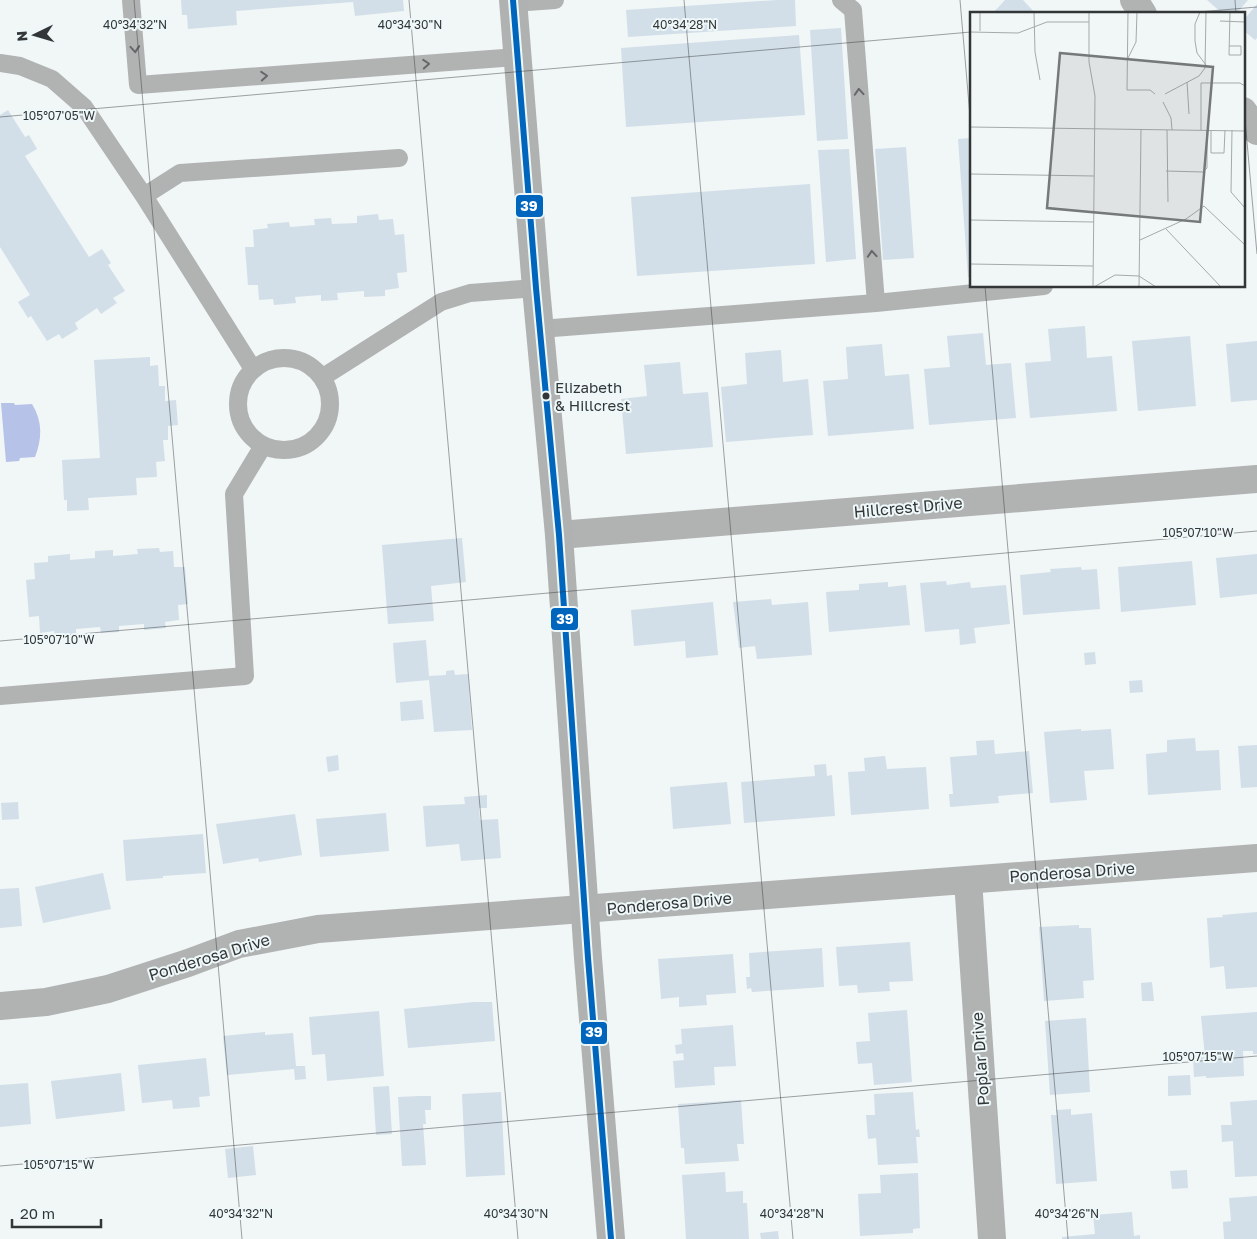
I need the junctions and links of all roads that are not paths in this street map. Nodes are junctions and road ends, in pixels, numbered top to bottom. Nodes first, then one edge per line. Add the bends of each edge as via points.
1 (131, 0) edge
2 (555, 0) edge
3 (841, 0) edge
4 (1134, 0) edge
5 (513, 2) edge
6 (1142, 12) edge
7 (518, 57) junction
8 (0, 63) edge
9 (1244, 112) edge
10 (1257, 131) edge
11 (399, 158) dead end
12 (144, 196) junction
13 (536, 288) junction
14 (1024, 288) edge
15 (876, 303) junction
16 (540, 329) junction
17 (253, 369) junction
18 (323, 377) junction
19 (263, 446) junction
20 (1257, 479) edge
21 (560, 535) junction
22 (1, 695) edge
23 (1257, 858) edge
24 (968, 880) junction
25 (585, 910) junction
26 (0, 1006) edge
27 (610, 1239) edge
28 (992, 1239) edge

1 -> 7 lane via 138,85
2 - 5 lane
15 -> 3 lane via 853,10
4 - 6 street
5 - 7 main road
7 - 13 main road
8 - 12 lane via 20,66 52,79 84,107
9 - 10 street
11 - 12 lane via 180,173
12 - 17 lane
13 - 16 main road
13 - 18 lane via 470,293 442,302
14 - 15 lane
15 - 16 lane
16 - 21 main road
17 - 18 lane via 273,358 295,358 306,362
17 - 19 lane via 240,388 238,410 247,431
18 - 19 lane via 330,392 331,406 328,422 319,435 294,450
19 - 22 lane via 234,494 245,676
20 - 21 street, Hillcrest Drive
21 - 25 main road
23 - 24 street, Ponderosa Drive
24 - 25 street, Ponderosa Drive
24 - 28 street, Poplar Drive
25 - 26 street, Ponderosa Drive via 284,934 239,944 108,989 46,1002
25 - 27 main road

